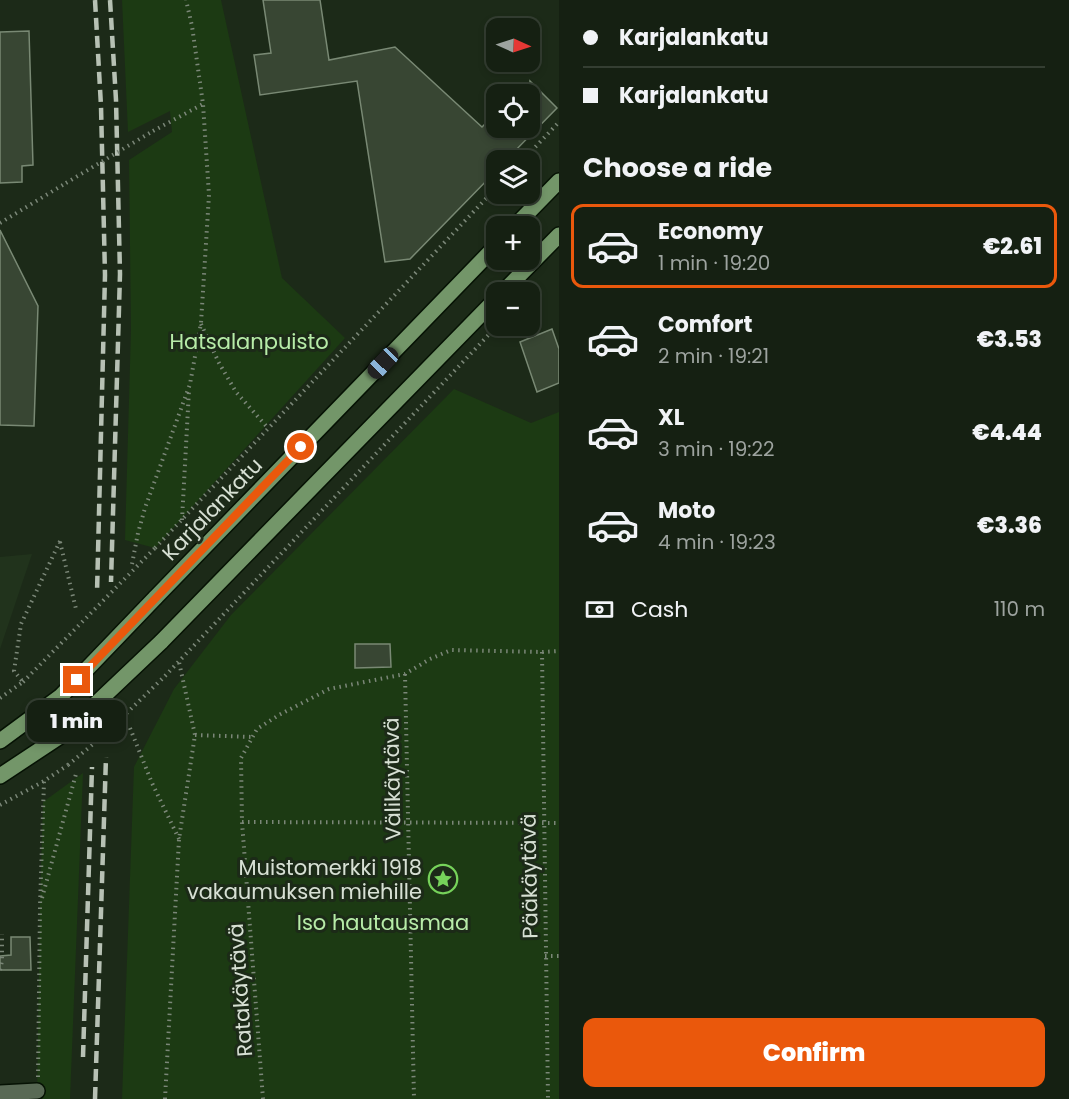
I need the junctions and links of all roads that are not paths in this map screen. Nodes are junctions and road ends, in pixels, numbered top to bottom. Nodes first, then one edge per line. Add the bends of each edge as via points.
1 (559, 181) edge
2 (525, 216) edge
3 (559, 236) edge
4 (486, 256) edge
5 (513, 282) edge
6 (486, 309) edge
7 (0, 741) edge
8 (0, 776) edge
9 (38, 1091) road end
10 (0, 1094) edge

1 - 2 main road
3 - 5 main road
4 - 7 main road, Karjalankatu, bridge via 62,696
6 - 8 main road, bridge via 160,642 65,733
9 - 10 street

